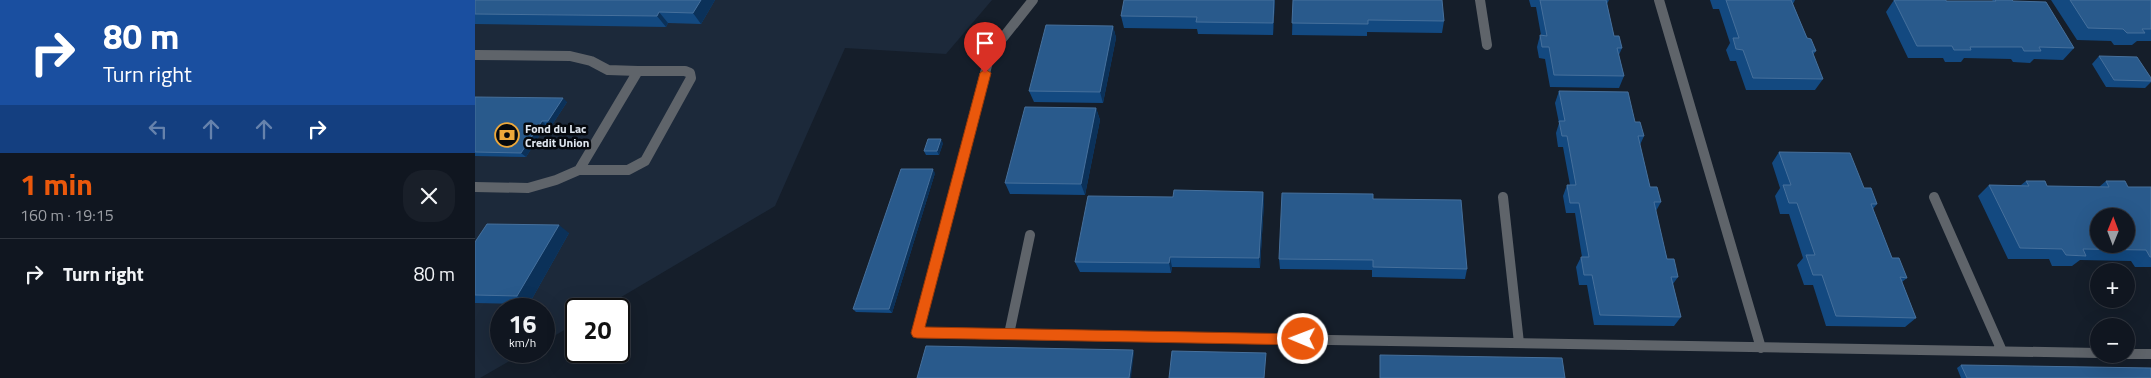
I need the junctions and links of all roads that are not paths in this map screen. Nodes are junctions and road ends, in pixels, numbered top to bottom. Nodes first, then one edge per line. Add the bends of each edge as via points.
1 (1033, 0) edge
2 (1480, 0) edge
3 (1659, 0) edge
4 (1487, 46) dead end
5 (475, 55) edge
6 (638, 71) junction
7 (579, 170) junction
8 (475, 187) edge
9 (1503, 197) dead end
10 (1934, 197) dead end
11 (1030, 235) dead end
12 (1009, 334) junction
13 (1519, 343) junction
14 (1761, 348) junction
15 (2002, 351) junction
16 (2090, 353) edge
17 (2135, 354) edge
18 (2151, 354) edge

1 - 12 lane via 990,54 917,333
2 - 4 lane
3 - 14 lane
5 - 6 lane via 570,56 591,61 608,70
6 - 7 lane
6 - 7 lane via 685,72 691,78 645,161 628,170
7 - 8 lane via 529,188
9 - 13 lane
10 - 15 lane
11 - 12 lane
12 - 13 lane
13 - 14 lane
14 - 15 lane
15 - 16 lane
17 - 18 lane

